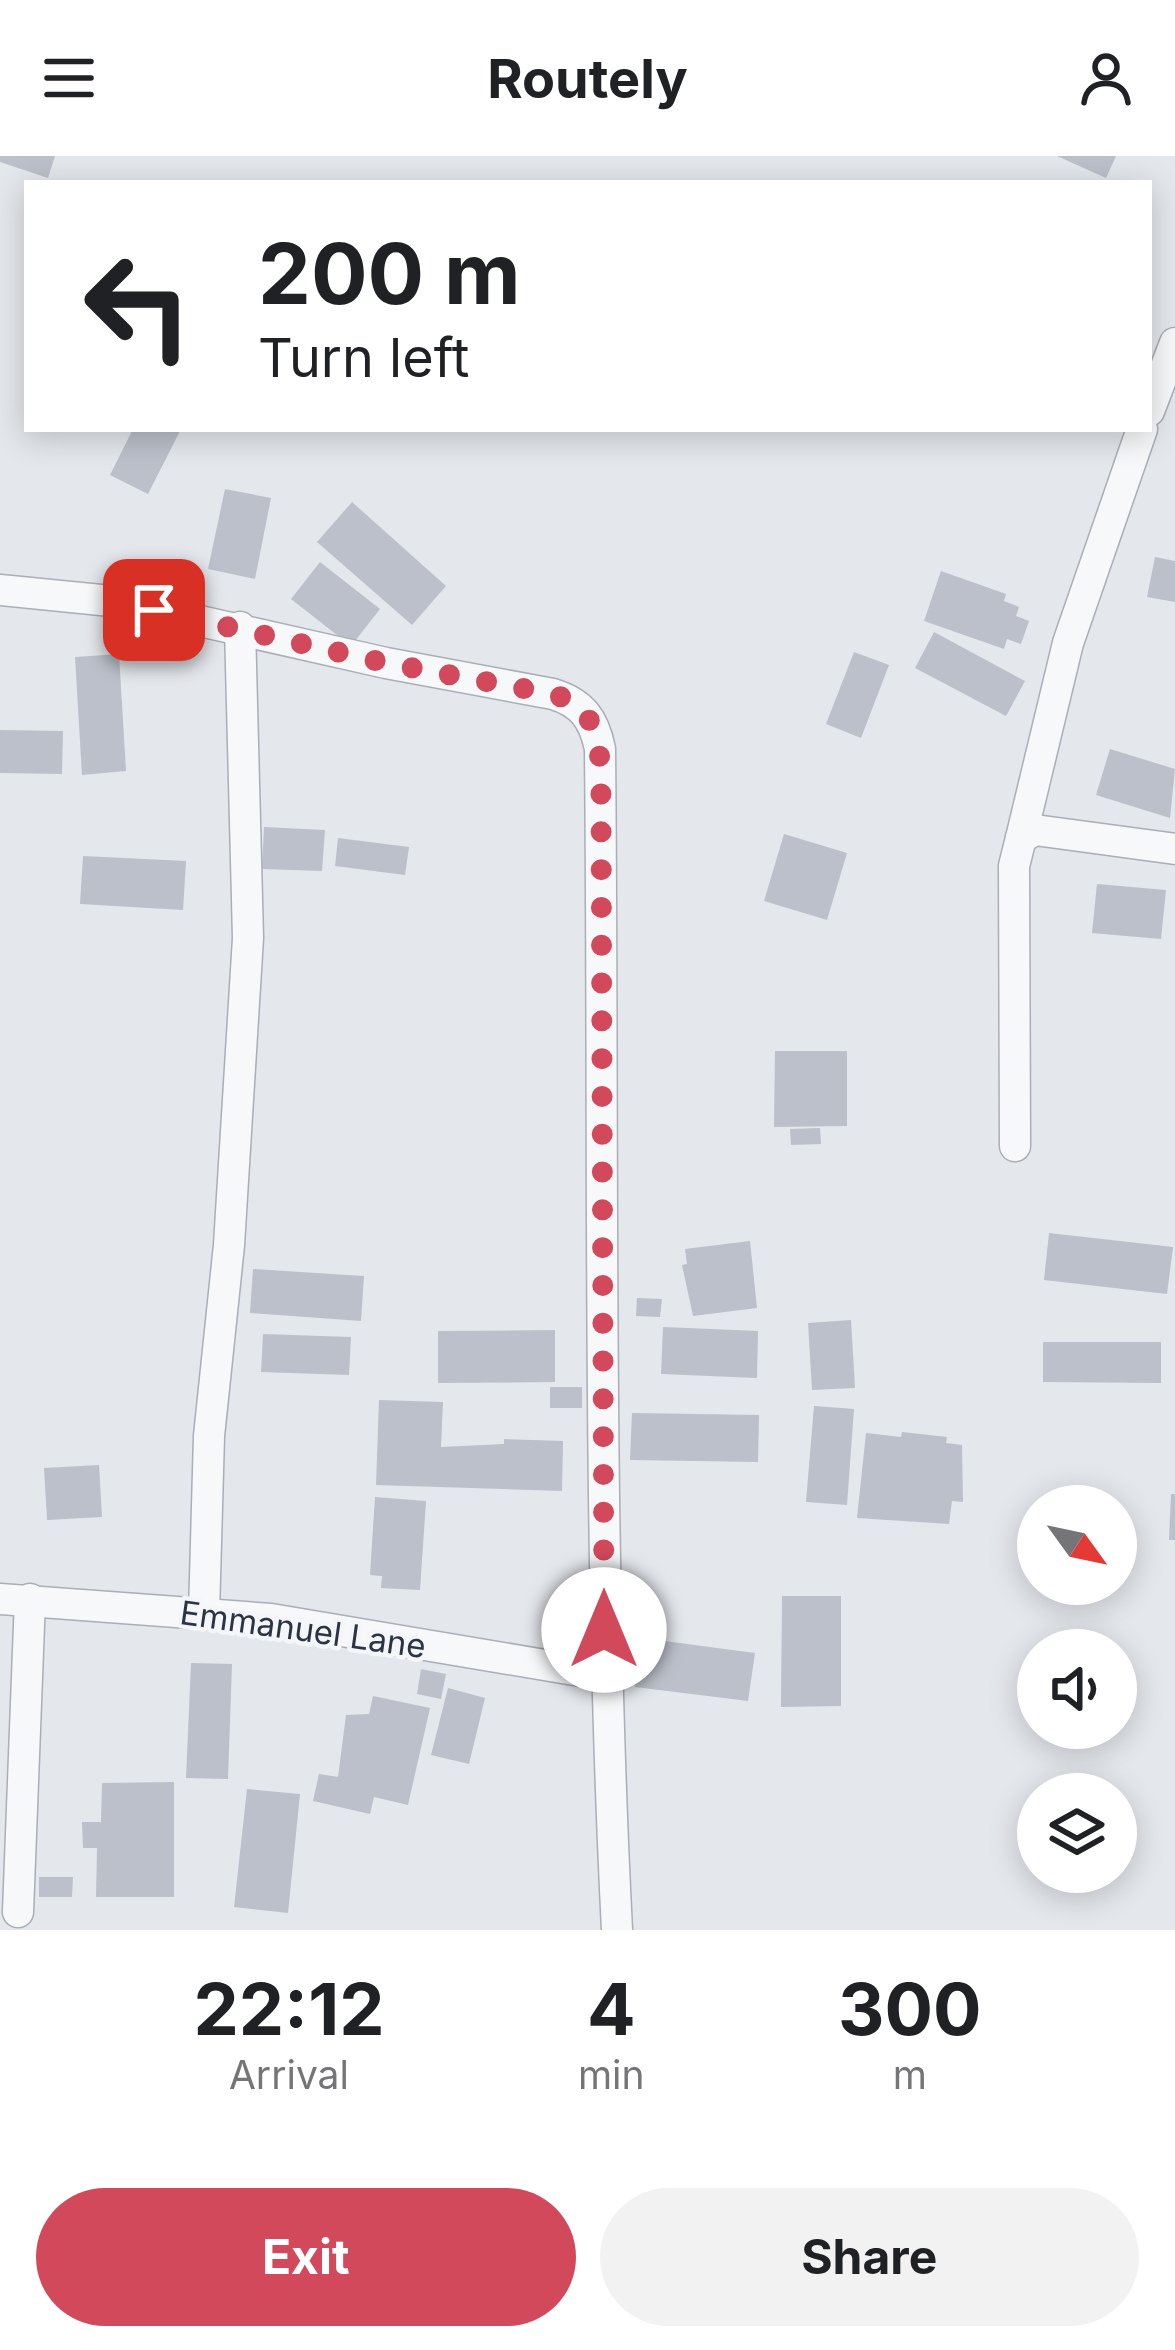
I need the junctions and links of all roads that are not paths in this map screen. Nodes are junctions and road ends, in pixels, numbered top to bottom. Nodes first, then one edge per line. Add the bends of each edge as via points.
1 (1175, 344) edge
2 (1152, 403) edge
3 (1141, 432) edge
4 (0, 590) edge
5 (239, 627) junction
6 (1021, 838) junction
7 (1175, 849) edge
8 (1015, 1146) dead end
9 (15, 1599) edge
10 (204, 1613) junction
11 (604, 1675) junction
12 (18, 1912) dead end
13 (616, 1930) edge

1 - 2 street
3 - 6 street via 1068,643
4 - 5 street via 111,601
5 - 10 street via 248,938 209,1436
5 - 11 street via 553,694 595,725
6 - 7 street via 1035,830
6 - 8 street via 1014,866
9 - 10 street, Emmanuel Lane
9 - 12 street
10 - 11 street, Emmanuel Lane
11 - 13 street

